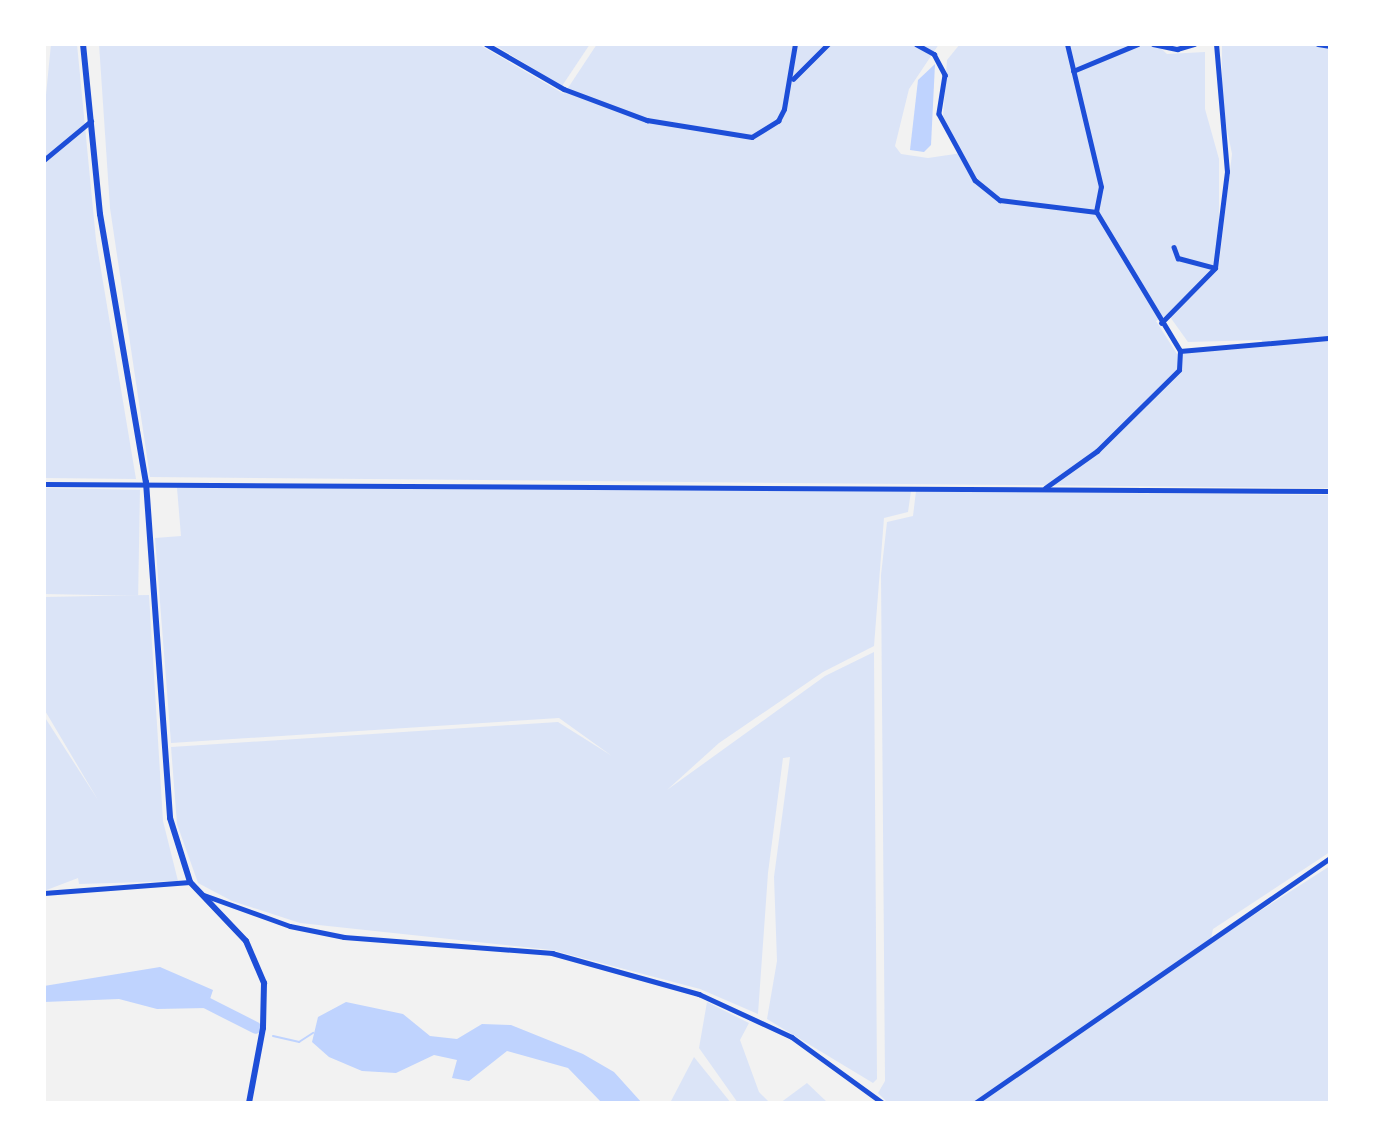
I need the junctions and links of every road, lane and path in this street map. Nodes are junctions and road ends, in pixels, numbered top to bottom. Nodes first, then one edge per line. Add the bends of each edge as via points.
1 (83, 44) edge
2 (486, 44) edge
3 (795, 44) edge
4 (828, 44) edge
5 (916, 44) edge
6 (1067, 44) edge
7 (1138, 44) edge
8 (1153, 44) edge
9 (1194, 44) edge
10 (1216, 44) edge
11 (1318, 44) edge
12 (1330, 46) edge
13 (1073, 71) junction
14 (792, 80) junction
15 (92, 121) junction
16 (44, 160) edge
17 (1096, 212) junction
18 (1174, 247) dead end
19 (1215, 268) junction
20 (1161, 323) junction
21 (1330, 338) edge
22 (1180, 351) junction
23 (146, 482) junction
24 (44, 484) edge
25 (1045, 489) junction
26 (1330, 492) edge
27 (1330, 858) edge
28 (190, 882) junction
29 (44, 893) edge
30 (198, 893) junction
31 (249, 1103) edge
32 (883, 1103) edge
33 (975, 1103) edge

1 - 15 main road
2 - 14 street via 564,89 667,127 709,134 752,137 778,121
3 - 14 street
4 - 14 street
5 - 17 street via 934,54 945,75 939,114 975,180 1000,200
6 - 13 street
7 - 13 street
8 - 9 street via 1177,49
10 - 19 street via 1227,172
11 - 12 street
13 - 17 street via 1101,187
15 - 16 street
15 - 23 main road via 100,214
17 - 20 street
18 - 19 street via 1178,258
19 - 20 street
20 - 22 street
21 - 22 street
22 - 25 street via 1173,381 1097,452
23 - 24 street
23 - 25 street
23 - 28 main road via 170,818
25 - 26 street
27 - 33 street
28 - 29 street
28 - 30 main road
30 - 31 main road via 246,941 264,983 263,1028
30 - 32 street via 330,934 552,953 699,994 792,1037

